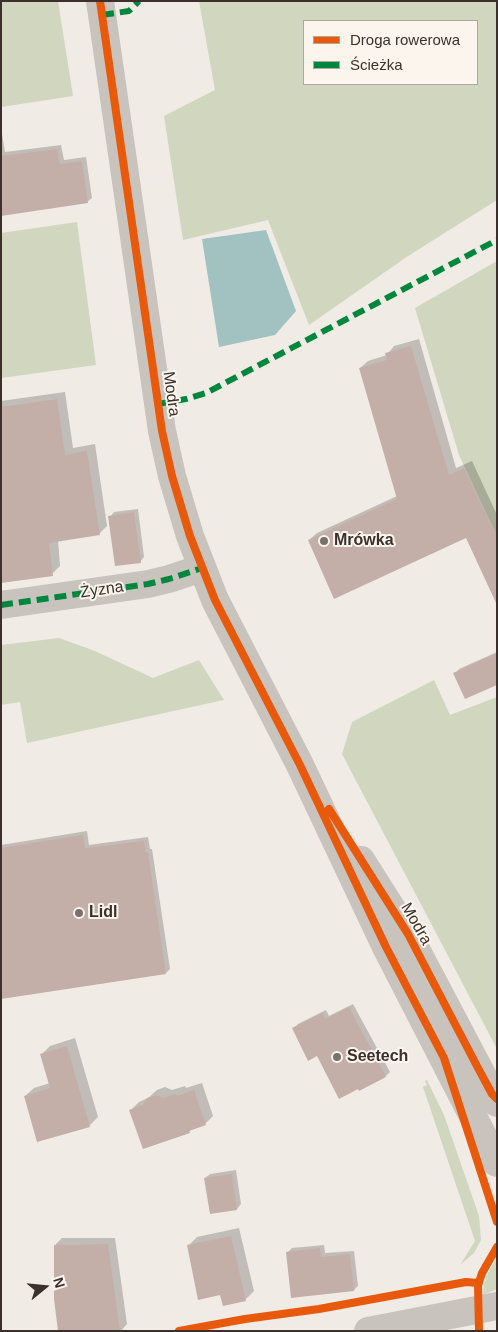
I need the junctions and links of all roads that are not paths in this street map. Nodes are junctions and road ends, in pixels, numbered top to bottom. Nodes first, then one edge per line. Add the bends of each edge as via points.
1 (100, 1) edge
2 (202, 568) junction
3 (1, 605) edge
4 (300, 765) junction
5 (497, 1103) edge
6 (497, 1163) edge
7 (497, 1306) edge
8 (368, 1331) edge

1 - 2 street, Modra via 165,447 180,505
2 - 3 street, Żyzna via 148,584
2 - 4 street, Modra via 216,602
4 - 5 street, Modra via 408,934
4 - 6 street, Modra via 386,947
7 - 8 street

